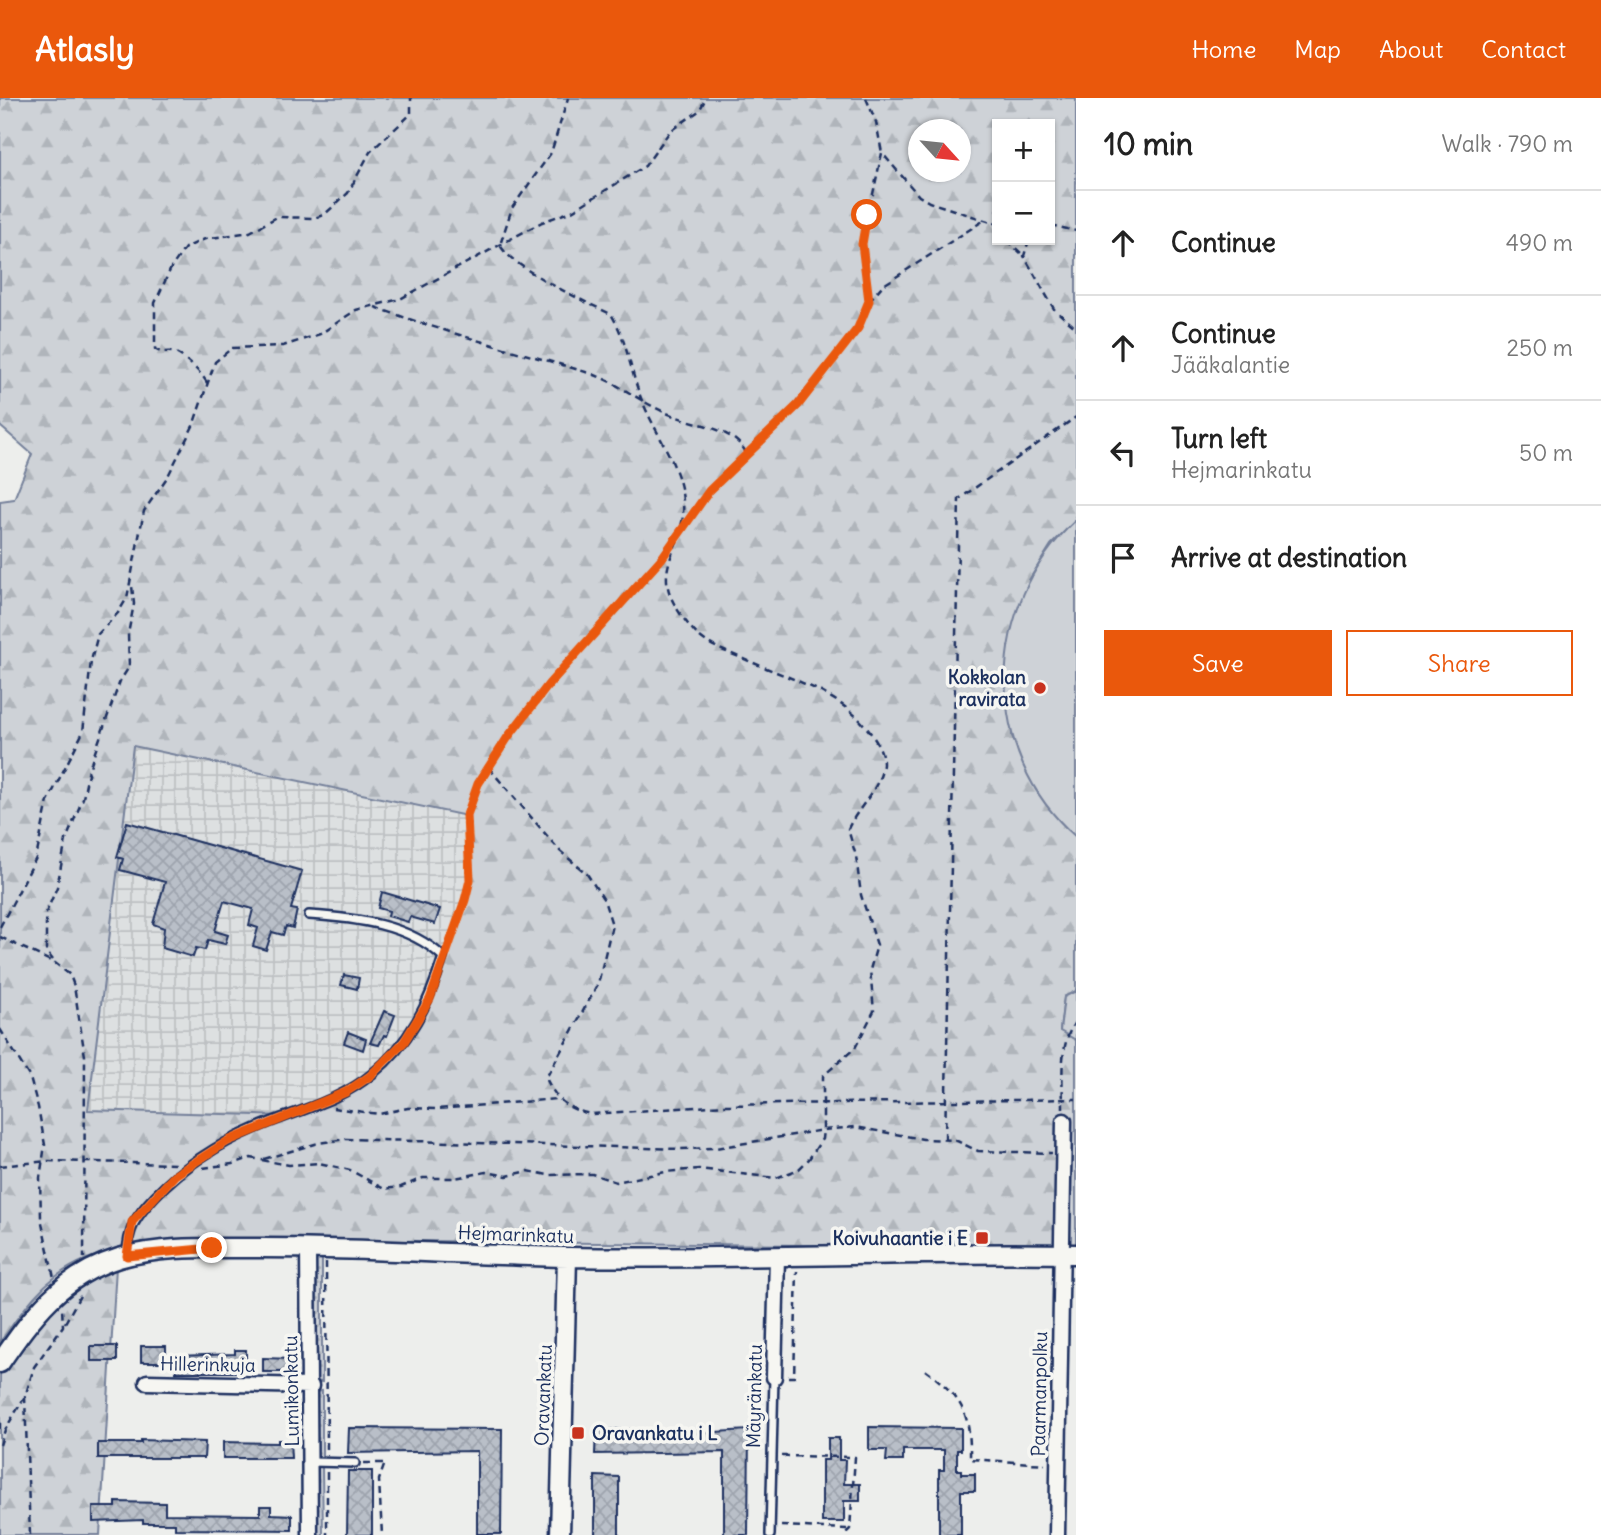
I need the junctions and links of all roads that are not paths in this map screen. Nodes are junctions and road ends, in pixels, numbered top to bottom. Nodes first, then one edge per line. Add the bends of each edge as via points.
1 (309, 915) dead end
2 (1063, 1121) road end
3 (317, 1247) junction
4 (1068, 1254) edge
5 (127, 1256) junction
6 (567, 1257) junction
7 (777, 1257) junction
8 (0, 1363) edge
9 (774, 1377) joint
10 (147, 1382) dead end
11 (311, 1386) junction
12 (311, 1462) junction
13 (355, 1463) road end
14 (310, 1535) edge
15 (560, 1535) edge
16 (770, 1535) edge
17 (1057, 1535) edge

1 - 5 lane via 341,917 427,941 443,957 419,1020 388,1061 346,1092 228,1141 175,1175 132,1222
2 - 4 street, Paarmanpolku
3 - 5 street, Hejmarinkatu via 212,1248
3 - 6 street, Hejmarinkatu
3 - 11 street, Lumikonkatu
4 - 7 street, Hejmarinkatu
4 - 17 street, Paarmanpolku
5 - 8 street, Hejmarinkatu via 85,1270 57,1292
6 - 7 street, Hejmarinkatu
6 - 15 street, Oravankatu
7 - 9 street, Mäyränkatu
9 - 16 lane, Mäyränkatu
10 - 11 street, Hillerinkuja
11 - 12 street, Lumikonkatu
12 - 13 lane
12 - 14 street, Lumikonkatu

